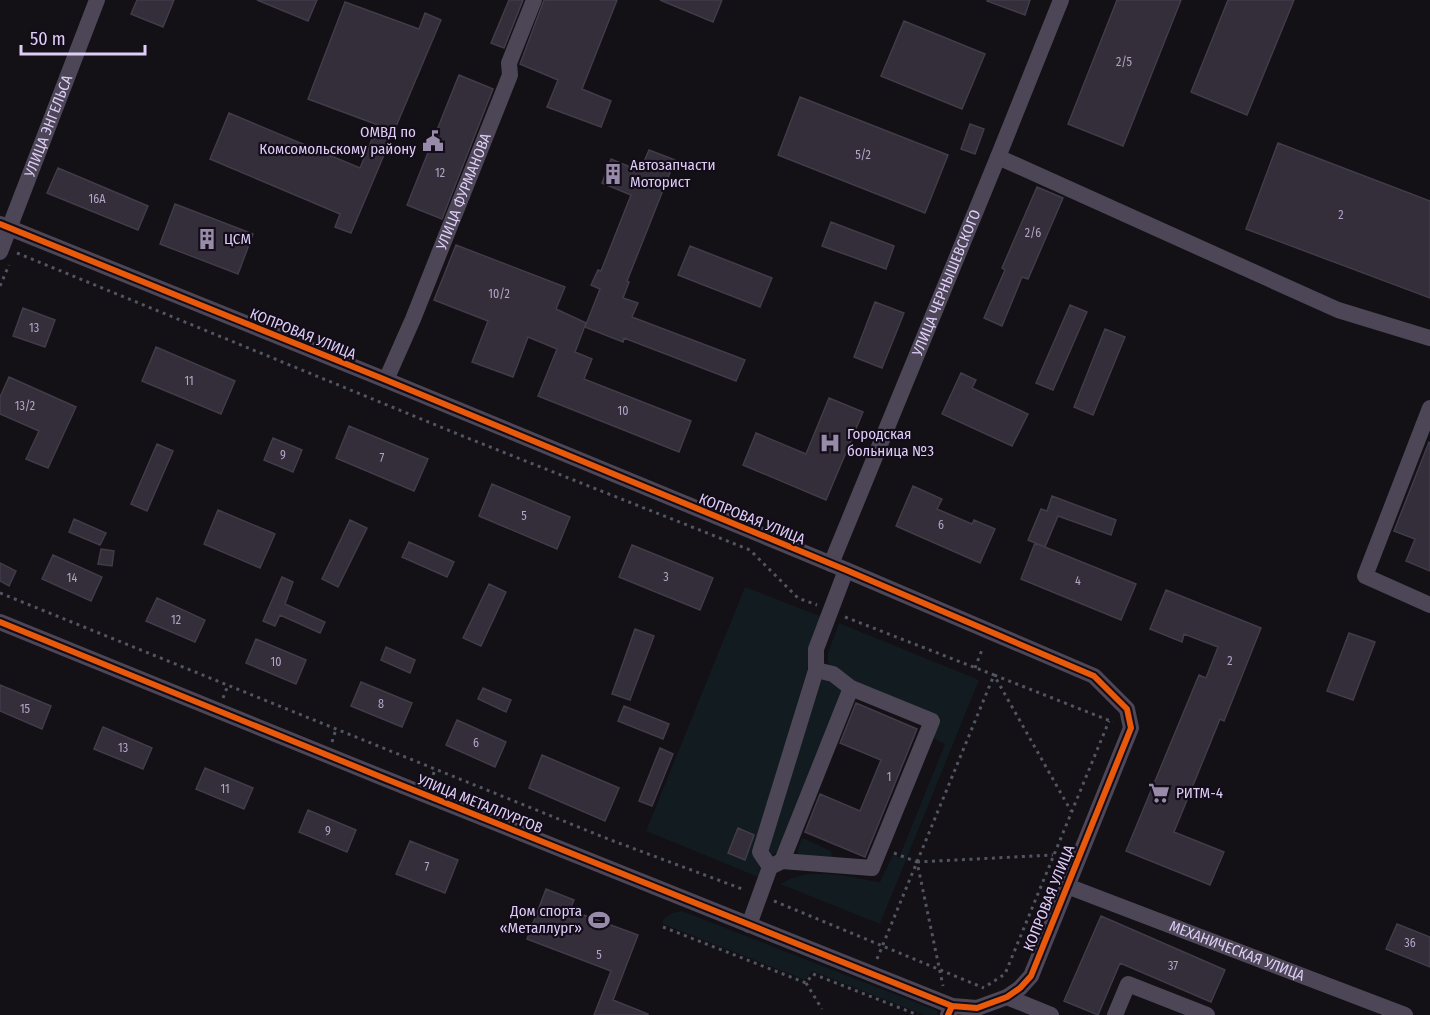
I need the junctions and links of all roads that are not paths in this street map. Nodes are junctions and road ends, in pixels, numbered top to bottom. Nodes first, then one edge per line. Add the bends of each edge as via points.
1 (97, 0) edge
2 (534, 0) edge
3 (1061, 0) edge
4 (998, 157) junction
5 (5, 226) edge
6 (9, 255) edge
7 (1430, 338) edge
8 (386, 380) junction
9 (1430, 408) edge
10 (838, 567) junction
11 (1430, 605) edge
12 (0, 622) edge
13 (816, 670) junction
14 (851, 688) junction
15 (776, 864) junction
16 (1068, 886) junction
17 (749, 925) junction
18 (1007, 997) junction
19 (948, 1008) edge
20 (1051, 1015) edge
21 (1115, 1015) edge
22 (1207, 1015) edge
23 (1405, 1015) edge

1 - 5 street, УЛИЦА ЭНГЕЛЬСА
2 - 8 street, УЛИЦА ФУРМАНОВА via 509,63 510,75
3 - 4 street, УЛИЦА ЧЕРНЫШЕВСКОГО
4 - 7 street via 1338,310
4 - 10 street, УЛИЦА ЧЕРНЫШЕВСКОГО
5 - 6 street, УЛИЦА ЭНГЕЛЬСА
5 - 8 street, КОПРОВАЯ УЛИЦА
8 - 10 street, КОПРОВАЯ УЛИЦА
9 - 11 street via 1365,576
10 - 13 street, УЛИЦА ЧЕРНЫШЕВСКОГО via 831,611 816,649
10 - 16 street, КОПРОВАЯ УЛИЦА via 1094,676 1127,710 1131,728
12 - 17 street, УЛИЦА МЕТАЛЛУРГОВ
13 - 14 street via 833,674
13 - 15 street, УЛИЦА ЧЕРНЫШЕВСКОГО via 760,852
14 - 15 street
14 - 15 street via 932,721 881,848 872,868
15 - 17 street
16 - 18 street, КОПРОВАЯ УЛИЦА via 1031,976
16 - 23 street, МЕХАНИЧЕСКАЯ УЛИЦА
17 - 19 street, УЛИЦА МЕТАЛЛУРГОВ
18 - 19 street, КОПРОВАЯ УЛИЦА via 977,1008
18 - 20 street
21 - 22 street via 1128,984

